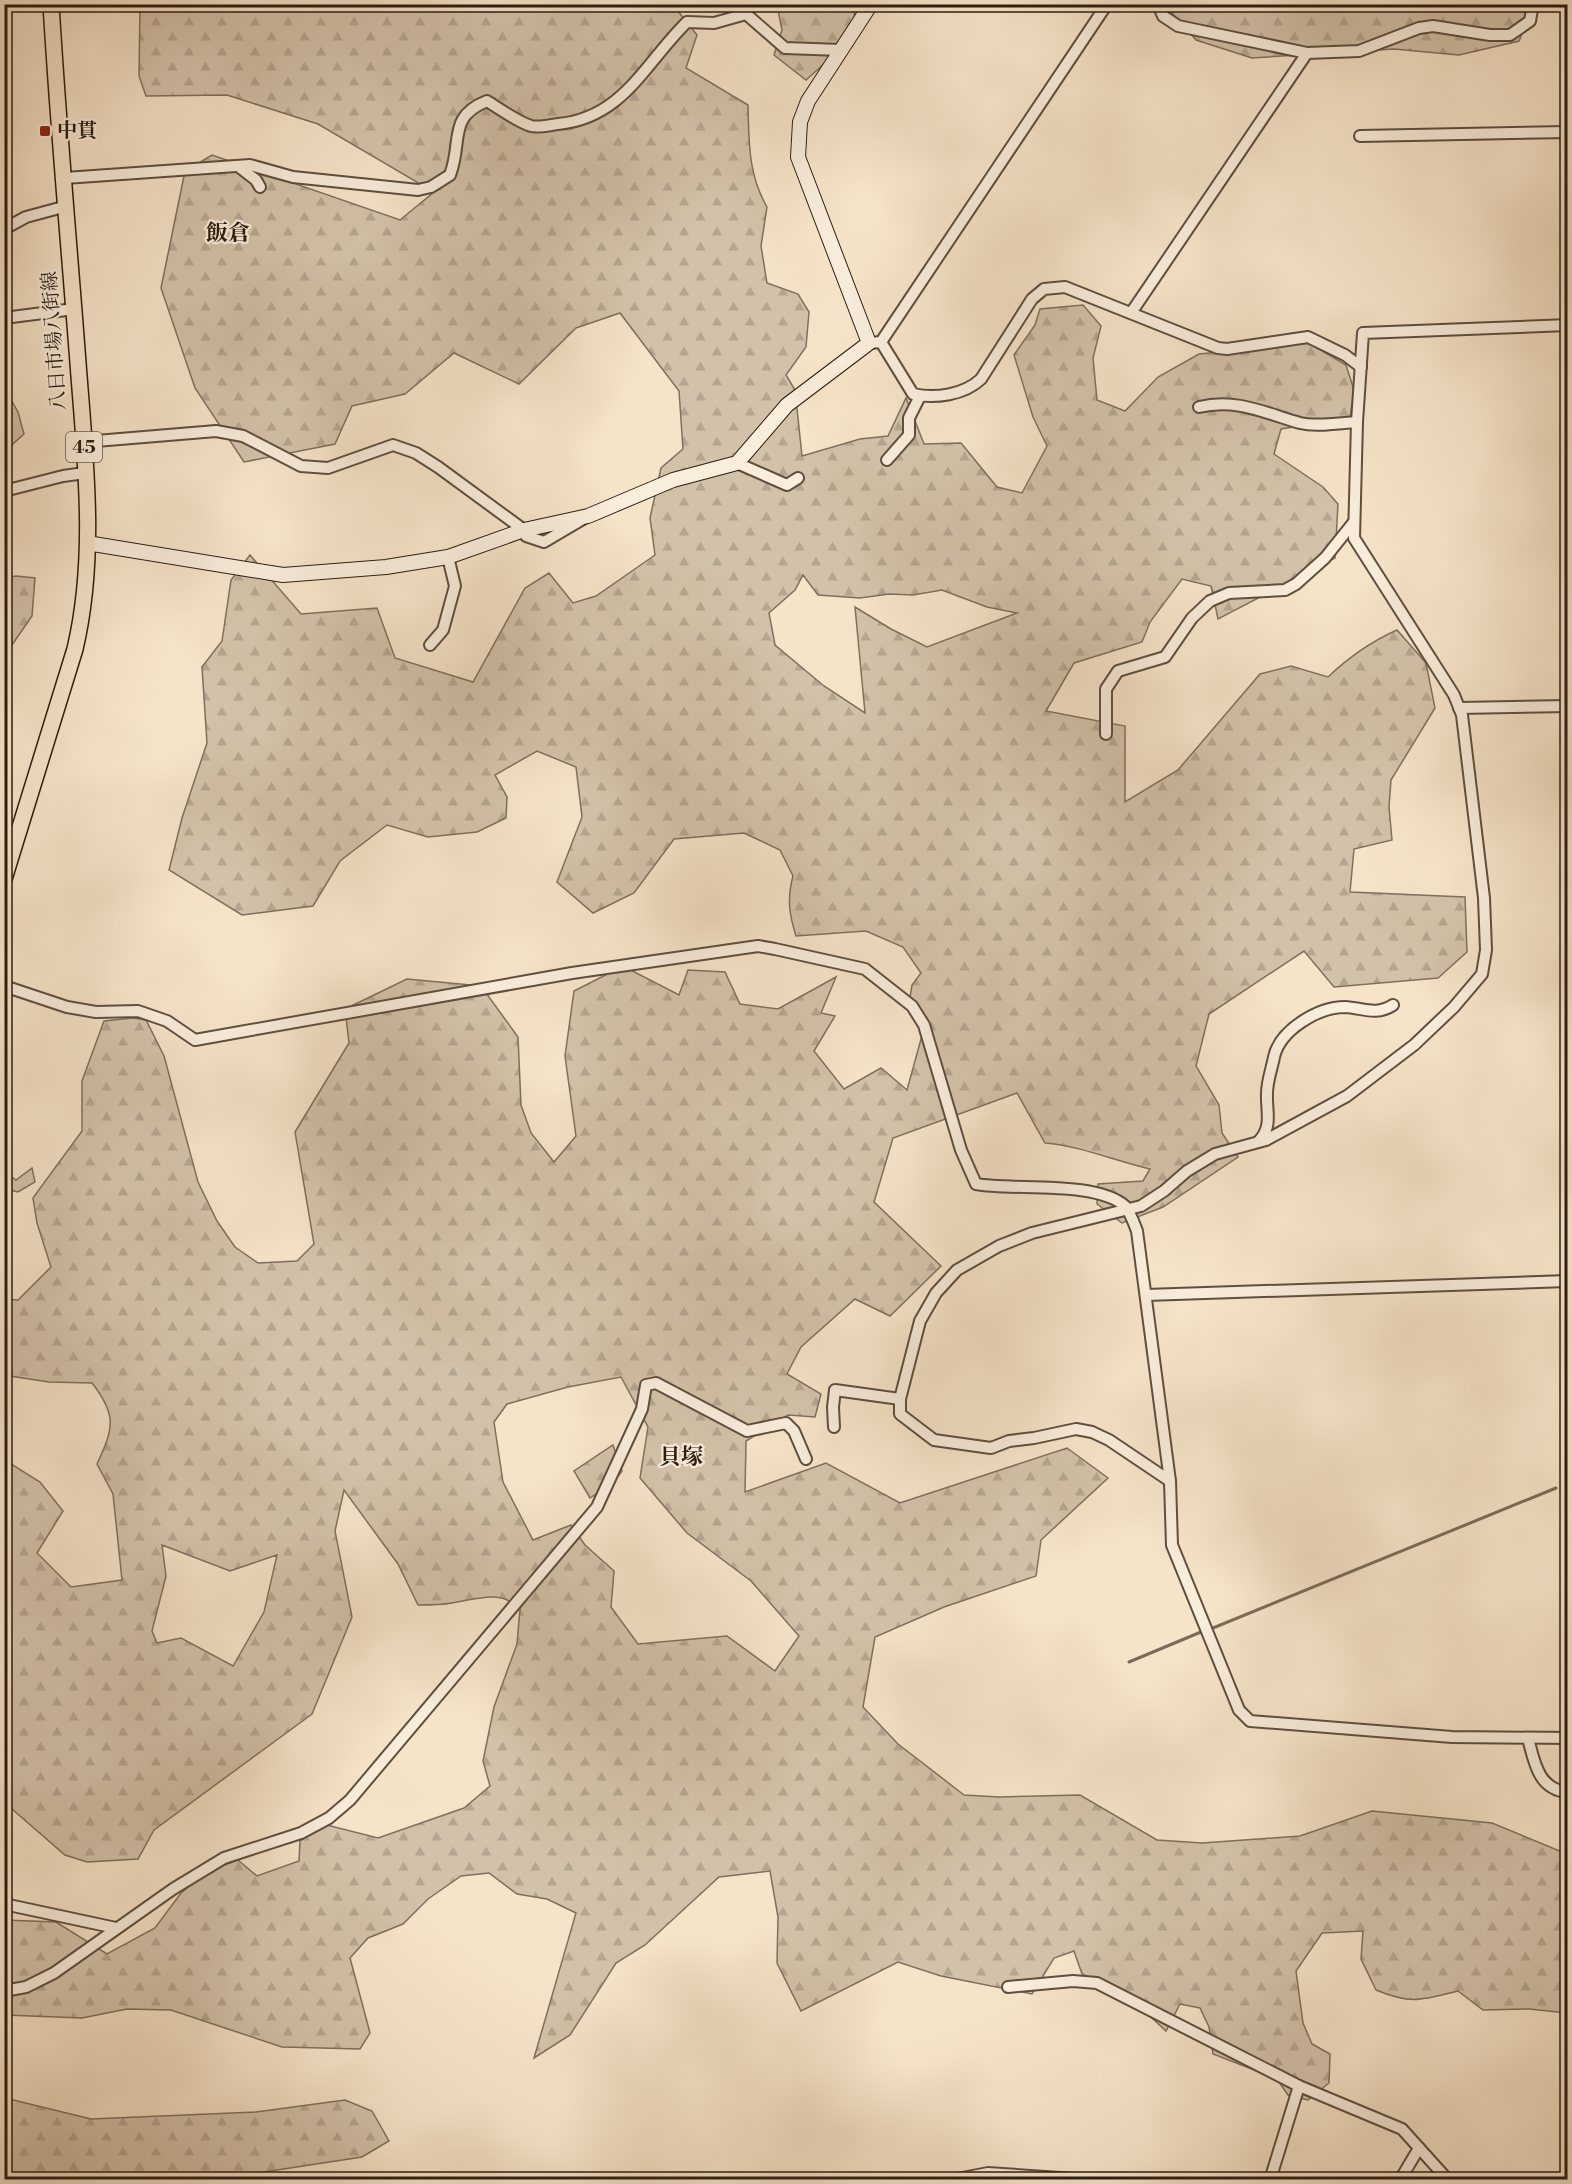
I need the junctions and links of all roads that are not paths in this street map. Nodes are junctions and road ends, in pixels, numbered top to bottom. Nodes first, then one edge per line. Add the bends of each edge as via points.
1 (51, 4) edge
2 (871, 4) edge
3 (1107, 4) edge
4 (1158, 4) edge
5 (1533, 4) edge
6 (842, 50) junction
7 (1307, 54) junction
8 (1568, 132) edge
9 (1360, 136) dead end
10 (238, 166) junction
11 (65, 178) junction
12 (260, 187) dead end
13 (67, 206) junction
14 (4, 229) edge
15 (74, 309) junction
16 (1131, 313) junction
17 (4, 318) edge
18 (1568, 325) edge
19 (875, 343) junction
20 (1361, 368) junction
21 (920, 396) junction
22 (1199, 407) dead end
23 (1357, 422) junction
24 (84, 442) junction
25 (887, 460) dead end
26 (737, 463) junction
27 (85, 473) junction
28 (798, 478) dead end
29 (4, 491) edge
30 (1353, 524) junction
31 (524, 530) junction
32 (87, 543) junction
33 (448, 557) junction
34 (430, 645) dead end
35 (1568, 706) edge
36 (1459, 708) junction
37 (1106, 734) dead end
38 (4, 879) edge
39 (4, 986) edge
40 (1393, 1005) dead end
41 (1259, 1141) junction
42 (1126, 1207) junction
43 (1568, 1281) edge
44 (1146, 1295) junction
45 (900, 1400) junction
46 (834, 1427) dead end
47 (806, 1459) dead end
48 (1170, 1481) junction
49 (1528, 1738) junction
50 (1568, 1738) edge
51 (1568, 1792) edge
52 (4, 1904) edge
53 (116, 1928) junction
54 (1008, 1987) dead end
55 (4, 1991) edge
56 (1299, 2086) junction
57 (1419, 2148) junction
58 (952, 2180) edge
59 (1089, 2180) edge
60 (1270, 2180) edge
61 (1400, 2180) edge
62 (1448, 2180) edge

1 - 11 main road, 八日市場八街線 / 45
2 - 6 street
3 - 19 street
4 - 7 street via 1163,16 1178,26
5 - 7 street via 1530,21 1510,35 1433,26 1359,51
6 - 10 street via 786,48 746,14 714,23 687,22 618,102 596,114 532,127 487,101 472,107 461,117 450,175 432,187 418,190 293,177 250,165
6 - 19 street via 808,101 800,122 798,157
7 - 16 street
8 - 9 street
10 - 11 street
10 - 12 street
11 - 13 main road, 八日市場八街線 / 45
13 - 14 street
13 - 15 main road, 八日市場八街線 / 45
15 - 17 street
15 - 24 main road, 八日市場八街線 / 45
16 - 20 street via 1218,348 1308,337 1345,355
16 - 21 street via 1065,287 1044,289 1032,299 981,379 970,389
18 - 20 street via 1363,333
19 - 21 street via 913,394
19 - 26 street via 787,405
20 - 23 street
21 - 25 street via 909,418 909,435
22 - 23 street via 1235,403 1301,423
23 - 30 street
24 - 27 main road, 八日市場八街線 / 45
24 - 31 street via 216,431 243,436 301,466 328,468 393,445 438,467
26 - 28 street via 787,485
26 - 31 street via 673,480 588,516
27 - 29 street
27 - 32 main road, 八日市場八街線 / 45
30 - 36 street via 1354,537
30 - 37 street via 1325,558 1296,584 1285,590 1229,593 1210,602 1192,618 1165,657 1118,671 1106,689
31 - 33 street
32 - 33 street via 283,575 386,567
32 - 38 main road, 八日市場八街線 / 45 via 81,626
33 - 34 street via 455,585 443,630
35 - 36 street
36 - 41 street via 1484,898 1486,951 1482,974 1414,1046 1368,1081
39 - 42 street via 67,1007 96,1012 138,1011 167,1021 195,1040 572,973 758,946 815,956 865,969 912,1006 924,1025 961,1150 976,1184 1067,1189 1112,1198
40 - 41 street via 1374,1012 1340,1008 1317,1015 1286,1034 1276,1048 1267,1093 1269,1118 1266,1134
41 - 42 street via 1215,1154 1141,1206
42 - 44 street via 1137,1231
42 - 45 street via 1032,1233 957,1270 936,1293 920,1321
43 - 44 street
44 - 48 street
45 - 46 street via 835,1390
45 - 48 street via 900,1414 934,1440 991,1448 1076,1429 1109,1440
47 - 53 street via 794,1431 786,1423 747,1431 656,1383 646,1385 642,1409 597,1507 350,1800 329,1818 301,1833 224,1858
48 - 49 street via 1172,1545 1239,1710 1250,1721 1452,1737
49 - 50 street
49 - 51 street via 1536,1768 1545,1783
52 - 53 street
53 - 55 street via 54,1973 26,1987
54 - 56 street via 1072,1981 1097,1983
56 - 57 street via 1402,2129
56 - 60 street
57 - 61 street
57 - 62 street
58 - 59 street via 988,2173

